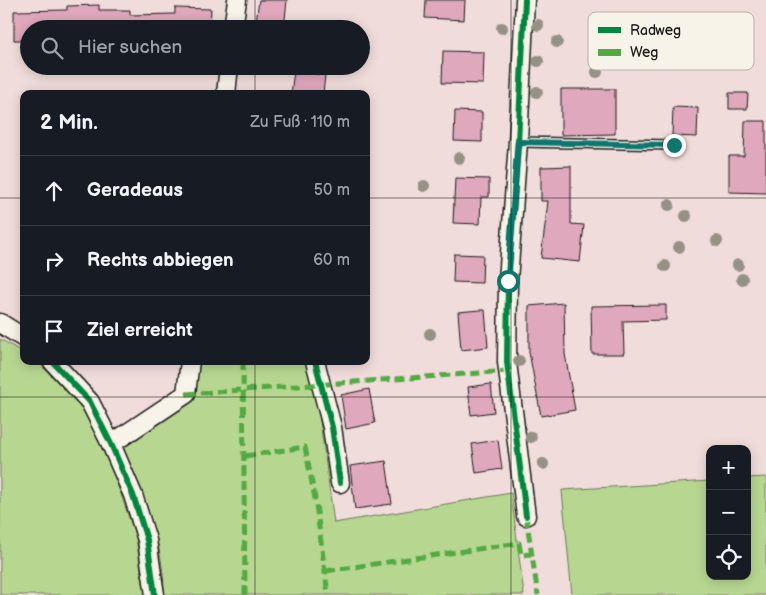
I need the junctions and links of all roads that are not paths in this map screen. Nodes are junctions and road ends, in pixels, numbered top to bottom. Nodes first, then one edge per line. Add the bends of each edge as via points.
1 (237, 0) edge
2 (525, 0) edge
3 (234, 20) edge
4 (228, 75) edge
5 (226, 90) edge
6 (518, 142) junction
7 (674, 145) dead end
8 (0, 323) edge
9 (20, 336) edge
10 (56, 365) edge
11 (190, 365) edge
12 (316, 365) edge
13 (111, 444) junction
14 (340, 483) dead end
15 (526, 516) dead end
16 (155, 595) edge

1 - 3 street
2 - 6 street
4 - 5 street
6 - 7 lane
6 - 15 street via 508,281 507,362
8 - 9 street
10 - 13 street via 90,402
11 - 13 street via 186,394
12 - 14 street via 332,428
13 - 16 street via 133,495 147,540

